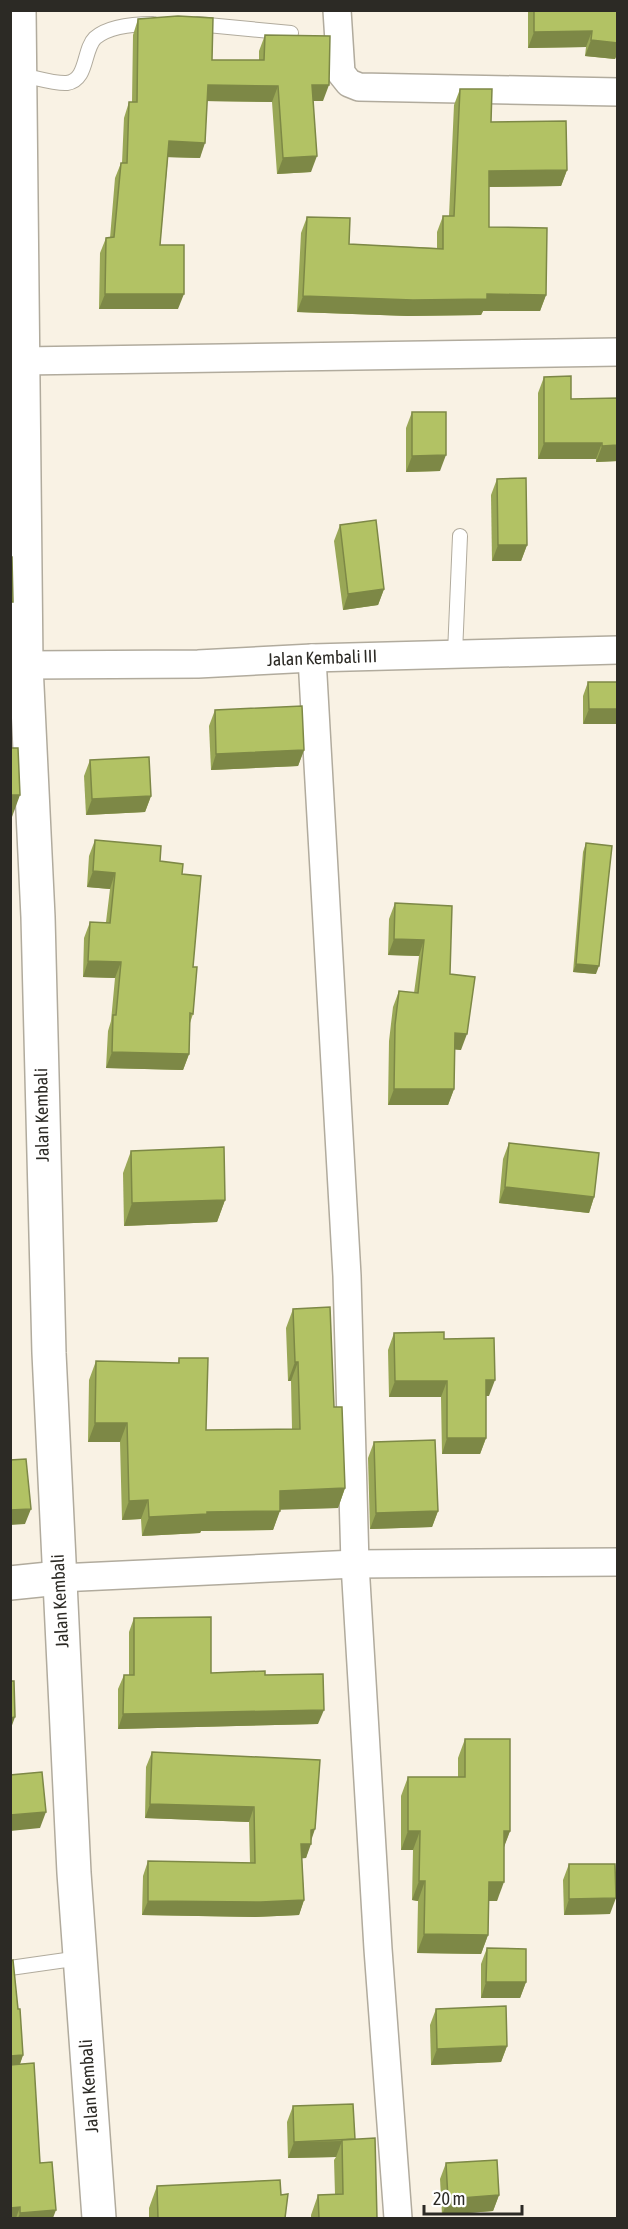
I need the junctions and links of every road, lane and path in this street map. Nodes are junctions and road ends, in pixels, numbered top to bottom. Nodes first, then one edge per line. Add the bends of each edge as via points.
1 (19, 10) edge
2 (337, 10) edge
3 (291, 33) edge
4 (21, 75) junction
5 (618, 92) edge
6 (618, 352) edge
7 (22, 361) junction
8 (460, 536) dead end
9 (618, 650) edge
10 (455, 653) junction
11 (312, 658) junction
12 (26, 665) junction
13 (618, 1562) edge
14 (355, 1564) junction
15 (59, 1578) junction
16 (10, 1583) edge
17 (80, 1958) junction
18 (10, 1968) edge
19 (99, 2218) edge
20 (398, 2218) edge

1 - 4 street, Jalan Kembali
2 - 5 street via 341,73 359,87
3 - 4 lane via 203,24 140,24 94,39 79,76 68,83
4 - 7 street, Jalan Kembali
6 - 7 street
7 - 12 street, Jalan Kembali
8 - 10 lane
9 - 10 street, Jalan Kembali III
10 - 11 street, Jalan Kembali III
11 - 12 street, Jalan Kembali III via 198,664
11 - 14 street via 347,1276
12 - 15 street, Jalan Kembali
13 - 14 street
14 - 15 street
14 - 20 street
15 - 16 street
15 - 17 street, Jalan Kembali
17 - 18 lane
17 - 19 street, Jalan Kembali

